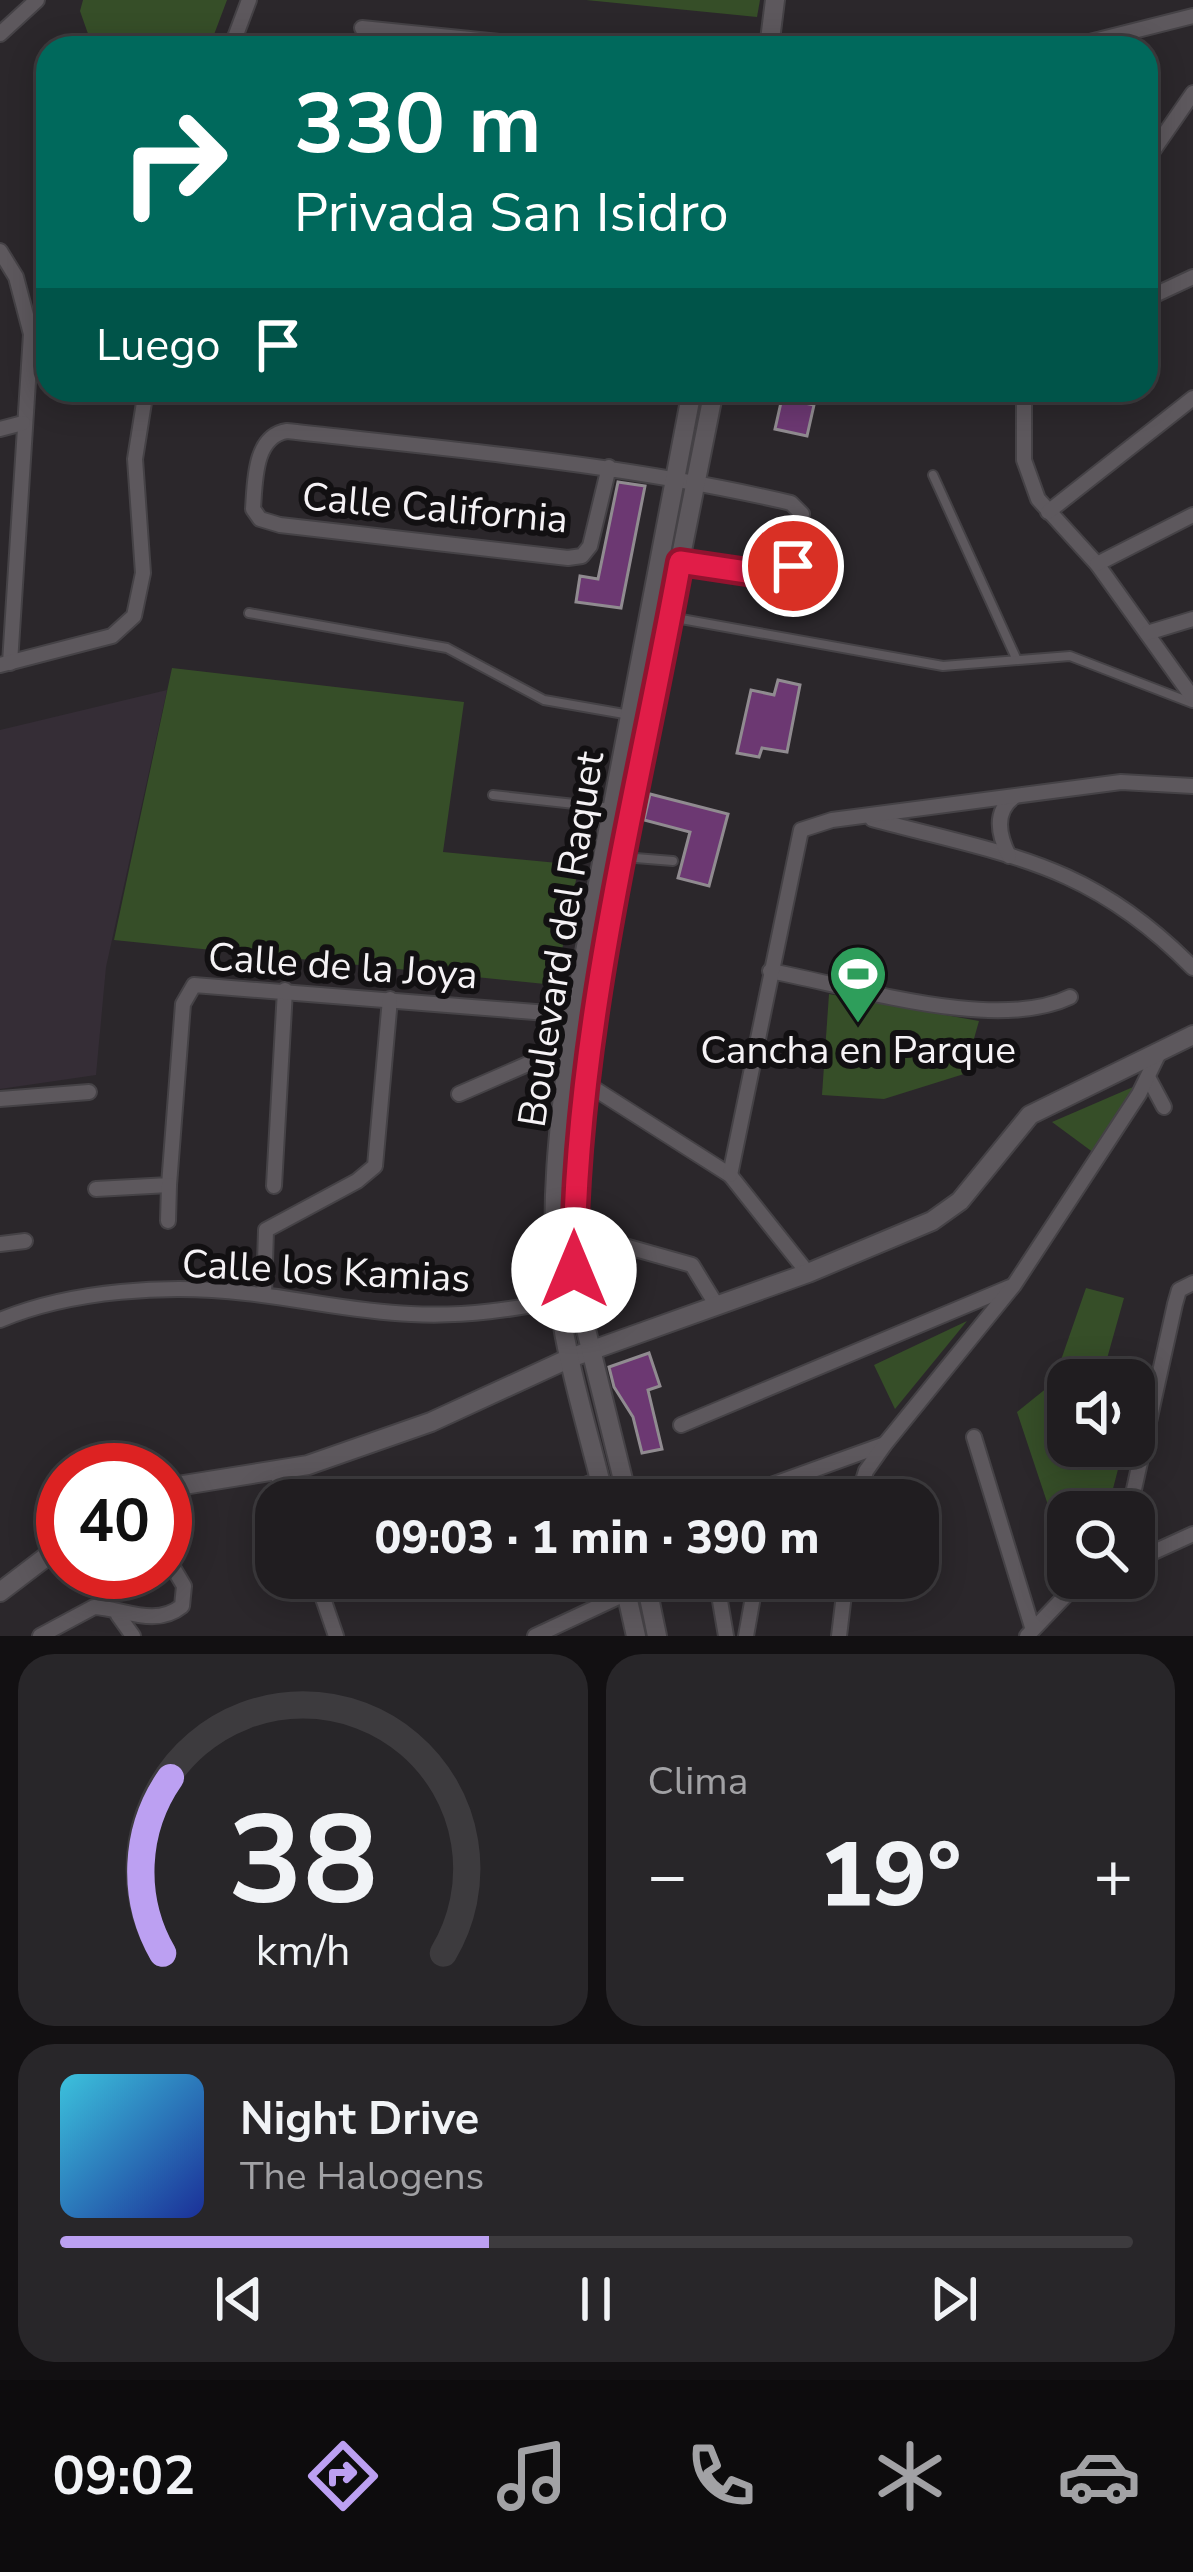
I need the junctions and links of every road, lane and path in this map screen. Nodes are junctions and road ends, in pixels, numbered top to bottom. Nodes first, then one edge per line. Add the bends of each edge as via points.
1 (37, 0) edge
2 (249, 0) edge
3 (776, 0) edge
4 (1193, 16) edge
5 (362, 28) dead end
6 (0, 34) edge
7 (236, 36) edge
8 (440, 36) edge
9 (770, 36) edge
10 (1114, 36) edge
11 (1193, 93) edge
12 (1158, 144) edge
13 (0, 251) edge
14 (1193, 277) edge
15 (1158, 293) edge
16 (1193, 398) edge
17 (144, 402) edge
18 (690, 402) edge
19 (712, 402) edge
20 (1025, 402) edge
21 (23, 423) junction
22 (0, 429) edge
23 (609, 467) junction
24 (675, 476) junction
25 (933, 476) dead end
26 (697, 481) junction
27 (1048, 512) junction
28 (1193, 515) edge
29 (8, 544) edge
30 (680, 562) junction
31 (1097, 563) junction
32 (249, 613) dead end
33 (660, 614) junction
34 (1193, 619) edge
35 (1147, 633) junction
36 (1016, 658) junction
37 (5, 664) edge
38 (1193, 701) edge
39 (632, 715) junction
40 (1193, 786) edge
41 (1018, 794) junction
42 (493, 795) dead end
43 (613, 808) junction
44 (864, 817) junction
45 (1009, 856) junction
46 (621, 857) junction
47 (673, 861) dead end
48 (1193, 968) edge
49 (770, 970) junction
50 (285, 990) junction
51 (1070, 997) dead end
52 (390, 999) junction
53 (573, 1015) junction
54 (1193, 1035) edge
55 (569, 1046) junction
56 (1158, 1055) junction
57 (565, 1070) junction
58 (1148, 1077) junction
59 (586, 1080) junction
60 (89, 1092) dead end
61 (459, 1094) dead end
62 (0, 1099) edge
63 (1164, 1107) dead end
64 (730, 1175) junction
65 (169, 1185) junction
66 (274, 1186) dead end
67 (96, 1189) dead end
68 (168, 1221) dead end
69 (25, 1240) dead end
70 (0, 1244) edge
71 (628, 1247) dead end
72 (808, 1273) junction
73 (1193, 1283) edge
74 (1014, 1285) junction
75 (264, 1295) junction
76 (569, 1299) junction
77 (717, 1306) junction
78 (0, 1320) edge
79 (579, 1356) junction
80 (681, 1426) dead end
81 (974, 1437) dead end
82 (885, 1444) junction
83 (277, 1472) junction
84 (280, 1479) edge
85 (600, 1479) edge
86 (621, 1479) edge
87 (788, 1479) edge
88 (864, 1479) edge
89 (192, 1484) edge
90 (1135, 1491) edge
91 (1193, 1534) edge
92 (1155, 1551) edge
93 (36, 1565) edge
94 (0, 1592) edge
95 (183, 1599) edge
96 (323, 1599) edge
97 (602, 1599) edge
98 (628, 1599) edge
99 (649, 1599) edge
100 (720, 1599) edge
101 (753, 1599) edge
102 (843, 1599) edge
103 (1062, 1599) edge
104 (118, 1615) junction
105 (1030, 1631) edge
106 (40, 1636) edge
107 (133, 1636) edge
108 (336, 1636) edge
109 (535, 1636) edge
110 (636, 1636) edge
111 (657, 1636) edge
112 (726, 1636) edge
113 (746, 1636) edge
114 (838, 1636) edge

1 - 6 street
2 - 7 street
3 - 9 street
4 - 10 street
5 - 8 street
11 - 12 street
13 - 21 street via 32,334
14 - 15 street
16 - 27 street
17 - 37 street via 143,572 129,624 112,636
18 - 24 street, Boulevard del Raquet
19 - 26 street, Boulevard del Raquet
20 - 27 street via 1028,480
21 - 22 street
21 - 29 street
23 - 23 street, Calle California via 287,431 262,447 253,509 280,525 568,558 590,546
23 - 24 street, Calle California
24 - 26 street, Calle California
24 - 33 street, Boulevard del Raquet
25 - 36 lane
26 - 30 street, Boulevard del Raquet
26 - 30 street, Calle California via 797,507 798,546 781,575
27 - 31 street
28 - 31 street
29 - 37 street
30 - 33 street, Boulevard del Raquet
31 - 35 street
32 - 39 lane via 447,648 544,700
33 - 36 lane via 924,664
33 - 39 street, Boulevard del Raquet
33 - 46 street, Boulevard del Raquet
34 - 35 street
35 - 38 street
36 - 38 lane via 1070,656
39 - 43 street, Boulevard del Raquet
40 - 41 street via 1121,782
41 - 44 street
41 - 45 street via 1001,812
42 - 43 lane
43 - 53 street, Boulevard del Raquet
44 - 45 street
44 - 49 street via 802,830
45 - 48 street via 1114,898
46 - 47 lane
46 - 59 street, Boulevard del Raquet
49 - 51 street via 992,1011 1032,1011
49 - 64 street
50 - 52 street, Calle de la Joya
50 - 65 street, Calle de la Joya via 202,982 184,995
50 - 66 street
52 - 53 street, Calle de la Joya
52 - 75 street via 375,1166 266,1230
53 - 55 street, Boulevard del Raquet
54 - 56 street
55 - 57 street, Boulevard del Raquet
55 - 61 street
56 - 58 street
56 - 72 street via 1030,1115 948,1211
57 - 59 street
57 - 76 street, Boulevard del Raquet via 554,1216
58 - 63 street
58 - 74 street
59 - 64 street
59 - 76 street, Boulevard del Raquet
60 - 62 street
64 - 72 street
65 - 67 street
65 - 68 street
69 - 70 street
71 - 77 street via 692,1265
72 - 77 street
73 - 90 street via 1179,1290 1175,1304
74 - 80 street
74 - 82 street
75 - 76 street, Calle los Kamias via 466,1315
75 - 78 street, Calle los Kamias via 77,1298
76 - 79 street, Boulevard del Raquet
77 - 79 street
79 - 83 street via 431,1422
79 - 85 street, Boulevard del Raquet
79 - 86 street, Boulevard del Raquet
81 - 105 street
82 - 87 street
82 - 88 street
83 - 84 street
83 - 89 street
91 - 92 street
93 - 94 street
95 - 104 street via 163,1615
96 - 108 street
97 - 109 street
98 - 110 street
99 - 111 street
100 - 112 street
101 - 113 street
102 - 114 street
103 - 105 street
104 - 106 street via 94,1607
104 - 107 street

